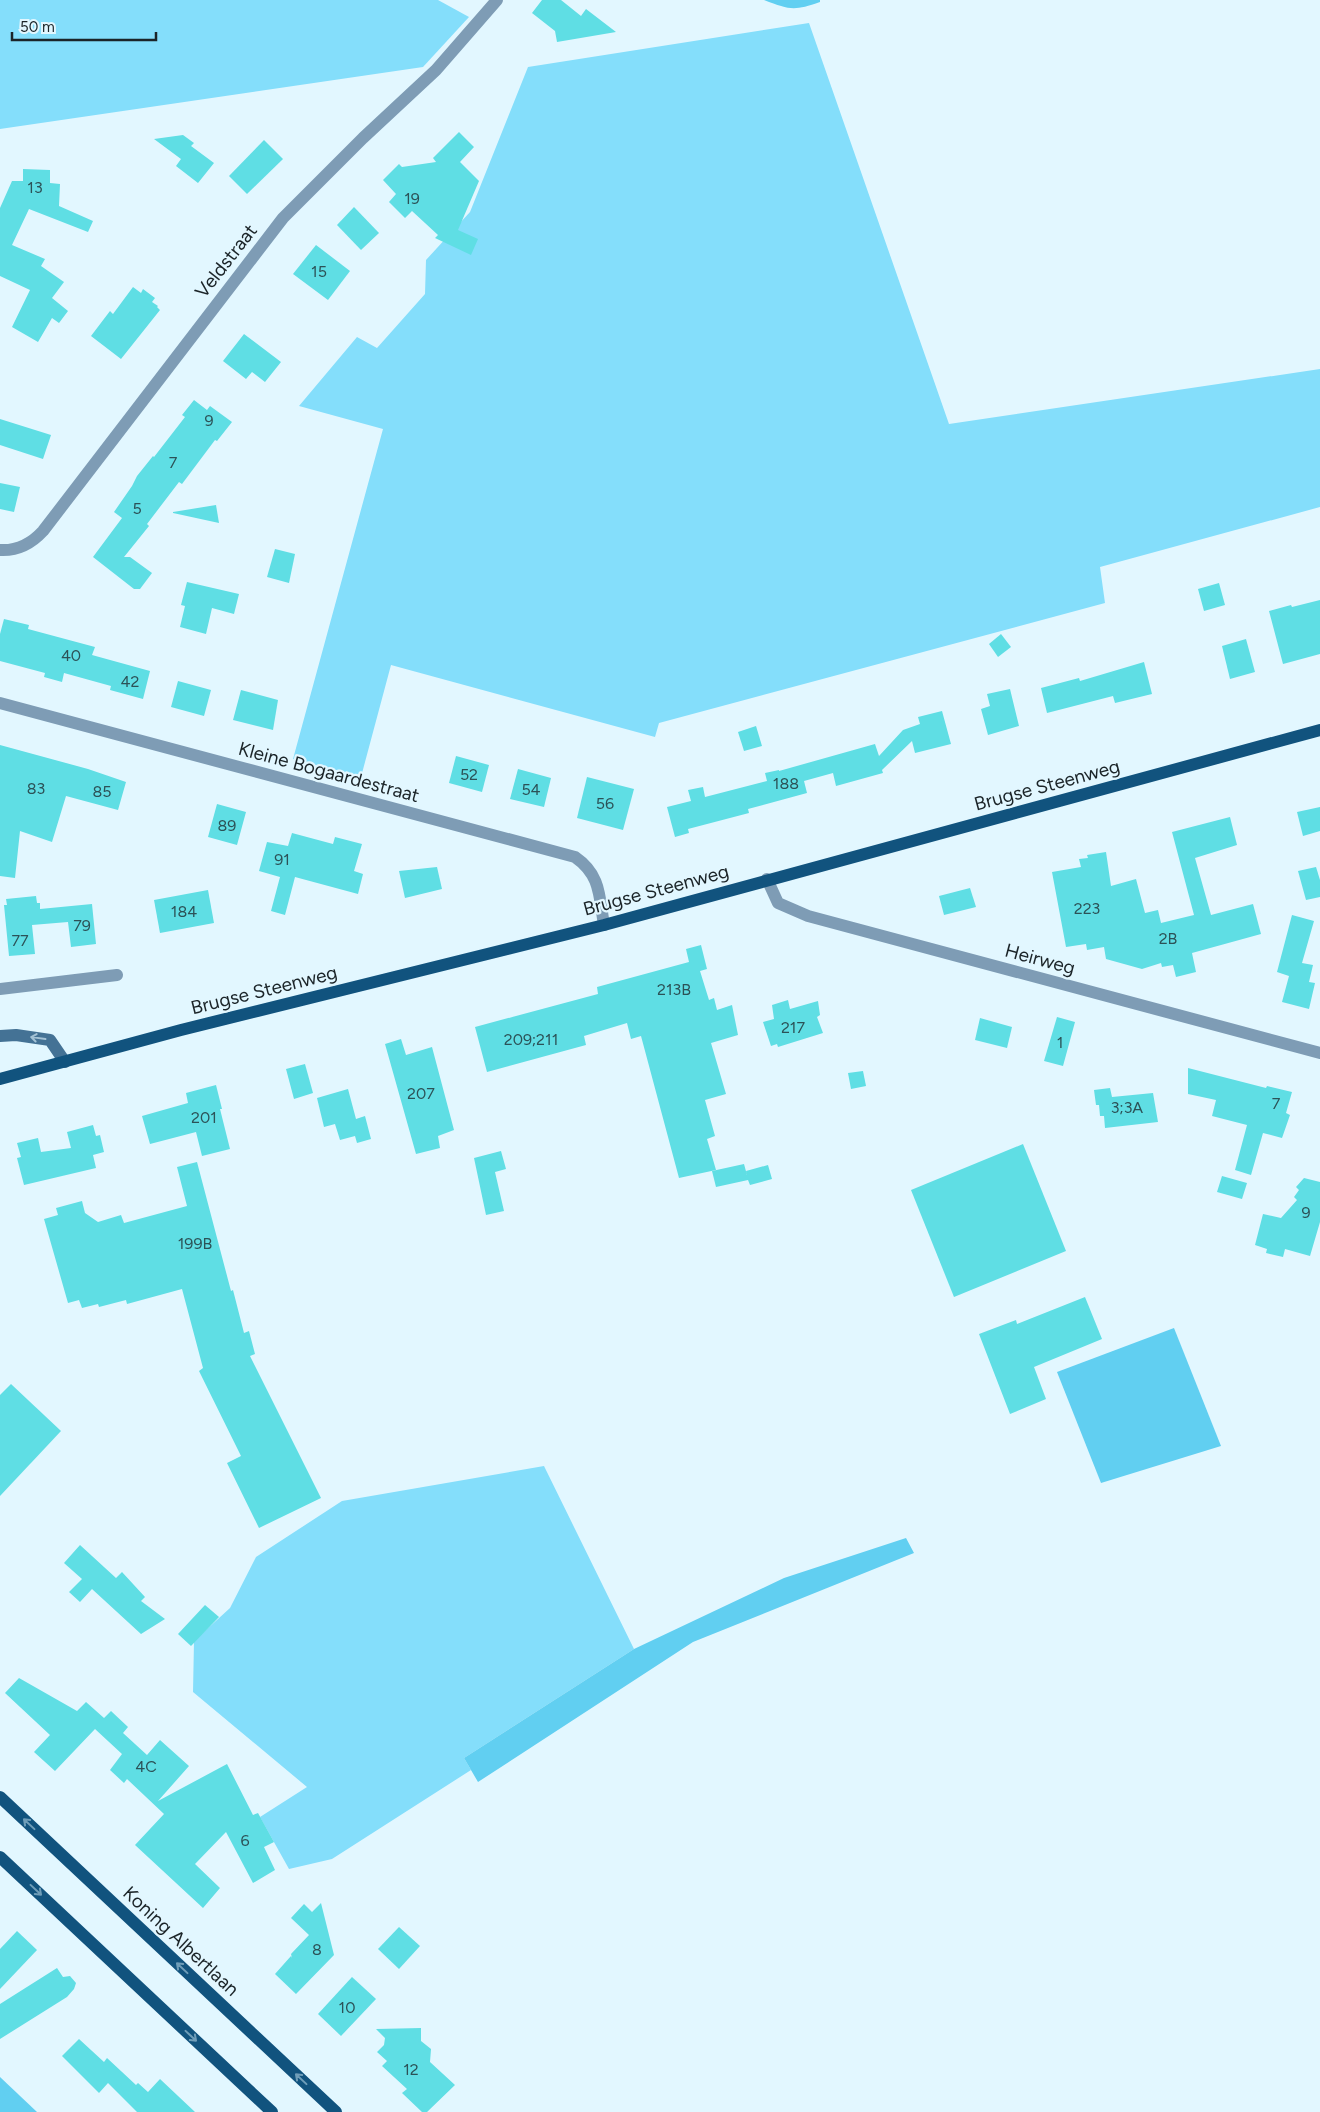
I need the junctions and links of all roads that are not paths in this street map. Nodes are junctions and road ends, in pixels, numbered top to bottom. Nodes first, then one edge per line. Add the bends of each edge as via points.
1 (497, 0) edge
2 (0, 550) edge
3 (0, 703) edge
4 (1320, 730) edge
5 (767, 879) junction
6 (604, 925) junction
7 (117, 975) dead end
8 (0, 988) edge
9 (0, 1036) edge
10 (1320, 1053) edge
11 (66, 1062) junction
12 (0, 1079) edge
13 (0, 1797) edge
14 (0, 1856) edge
15 (272, 2112) edge
16 (336, 2112) edge

1 - 2 street, Veldstraat via 436,70 283,218 36,539 15,549
3 - 6 street, Kleine Bogaardestraat via 575,857 588,866 595,880
4 - 5 main road, Brugse Steenweg
5 - 6 main road, Brugse Steenweg
5 - 10 street, Heirweg via 778,903 808,916
6 - 11 main road, Brugse Steenweg
7 - 8 street
11 -> 9 main road via 50,1040
11 - 12 main road, Brugse Steenweg
16 -> 13 main road, Koning Albertlaan
14 -> 15 main road

